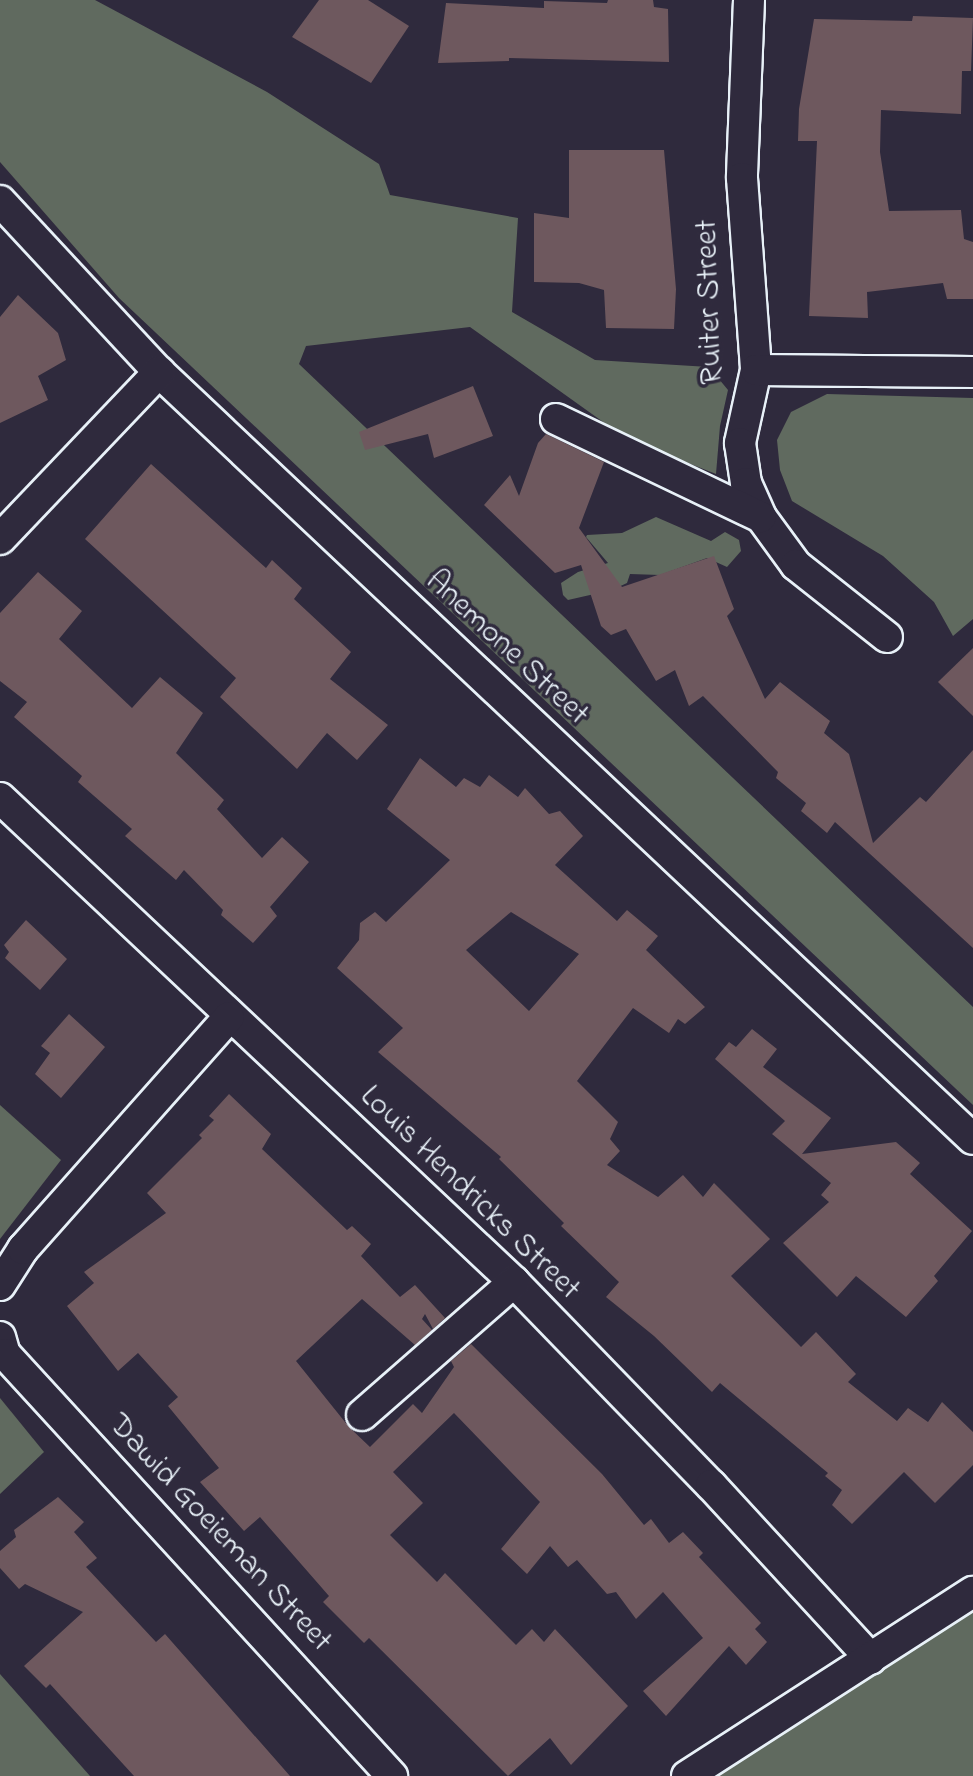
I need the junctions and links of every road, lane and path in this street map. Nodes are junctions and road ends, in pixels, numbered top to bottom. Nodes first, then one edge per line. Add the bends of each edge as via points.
1 (749, 0) edge
2 (0, 201) edge
3 (756, 370) junction
4 (159, 372) junction
5 (973, 372) edge
6 (556, 419) dead end
7 (761, 517) junction
8 (0, 539) edge
9 (887, 637) dead end
10 (0, 798) edge
11 (229, 1017) junction
12 (973, 1139) edge
13 (514, 1282) junction
14 (0, 1285) edge
15 (0, 1337) edge
16 (362, 1415) dead end
17 (973, 1592) edge
18 (871, 1659) junction
19 (392, 1776) edge
20 (687, 1776) edge

1 - 3 street, Ruiter Street via 742,178
2 - 4 street, Anemone Street
3 - 5 street
3 - 7 street, Ruiter Street via 740,443 746,483
4 - 8 street
4 - 12 street, Anemone Street
6 - 7 street
7 - 9 street, Ruiter Street via 796,565
10 - 11 street, Louis Hendricks Street
11 - 13 street, Louis Hendricks Street
11 - 14 street via 23,1249
13 - 16 street
13 - 18 street, Louis Hendricks Street
15 - 19 street, Dawid Goeieman Street via 5,1354
17 - 18 street
18 - 20 street

